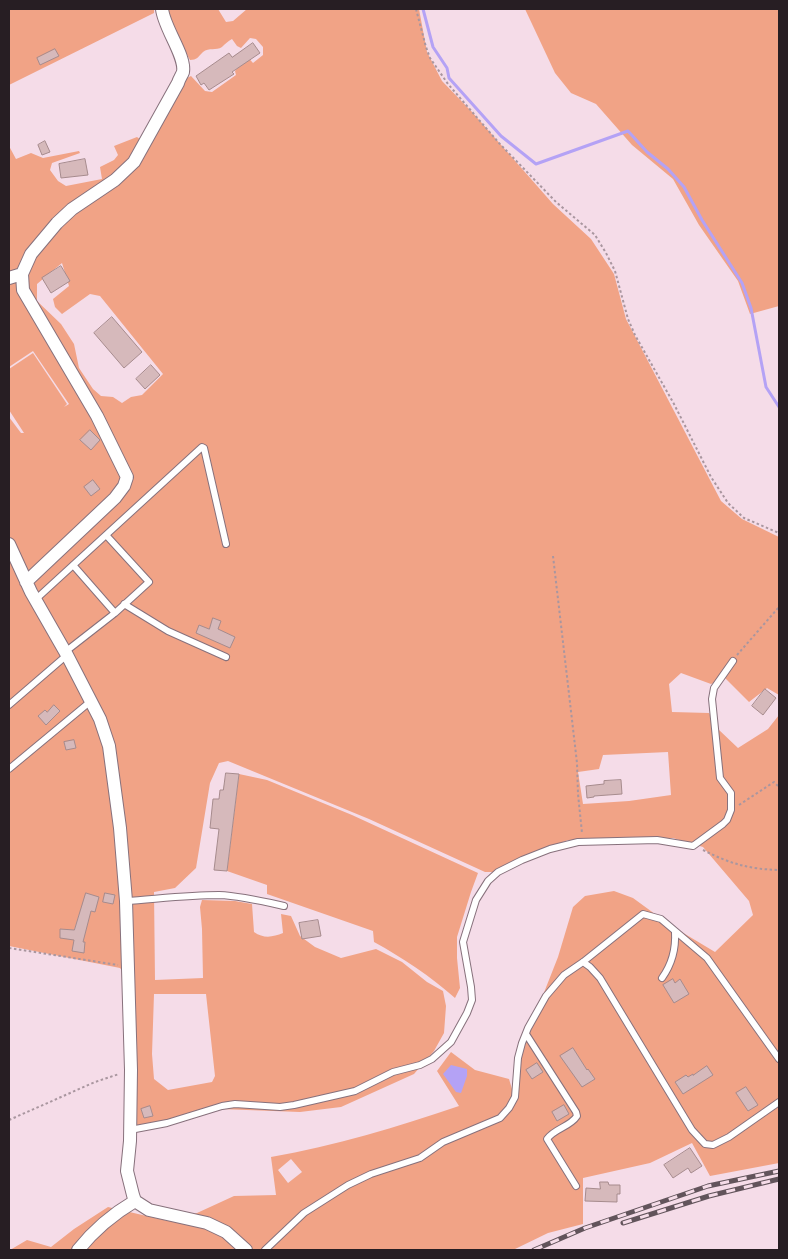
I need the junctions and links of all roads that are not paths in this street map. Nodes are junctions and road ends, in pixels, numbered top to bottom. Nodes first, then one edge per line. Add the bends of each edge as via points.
1 (162, 9) edge
2 (22, 274) junction
3 (9, 278) edge
4 (106, 534) junction
5 (9, 544) edge
6 (226, 544) dead end
7 (73, 565) junction
8 (26, 582) junction
9 (35, 600) junction
10 (124, 604) junction
11 (115, 613) junction
12 (66, 654) junction
13 (226, 657) dead end
14 (732, 661) road end
15 (91, 700) junction
16 (9, 705) edge
17 (9, 769) edge
18 (126, 901) junction
19 (284, 906) dead end
20 (675, 932) junction
21 (583, 962) junction
22 (662, 978) dead end
23 (526, 1034) junction
24 (779, 1059) edge
25 (779, 1102) edge
26 (130, 1130) junction
27 (576, 1186) dead end
28 (135, 1201) junction
29 (78, 1250) edge
30 (246, 1250) edge
31 (265, 1250) edge

1 - 2 street via 182,62 183,72 178,83 134,162 57,223 31,254
2 - 3 street
2 - 8 street via 23,290 97,416 127,477 115,498
4 - 6 lane via 202,446
4 - 7 lane
4 - 10 lane via 149,582
5 - 8 street
7 - 9 lane
7 - 11 lane
8 - 9 street
9 - 12 street
10 - 11 lane
10 - 13 lane via 168,631
11 - 12 lane
12 - 15 street
12 - 16 lane
14 - 26 lane via 714,688 712,699 720,778 731,793 727,820 693,846 658,840 578,842 550,849 498,872 482,888 463,942 472,1000 451,1042 432,1059 393,1072 354,1091 280,1107 222,1106 167,1123
15 - 17 lane
15 - 18 street via 112,762
18 - 19 lane via 220,895
18 - 26 street
20 - 21 lane via 661,919 644,914
20 - 22 lane via 676,946
20 - 24 lane via 707,958
21 - 23 lane via 564,975 546,996
21 - 25 lane via 600,978 692,1130 705,1144 713,1145 729,1137
23 - 27 lane via 576,1112 574,1121 547,1139
23 - 31 lane via 518,1058 515,1096 510,1108 500,1118 443,1142 420,1158 348,1185 304,1213
26 - 28 street via 127,1171
28 - 29 street via 99,1227
28 - 30 street via 149,1210 206,1223 226,1232

